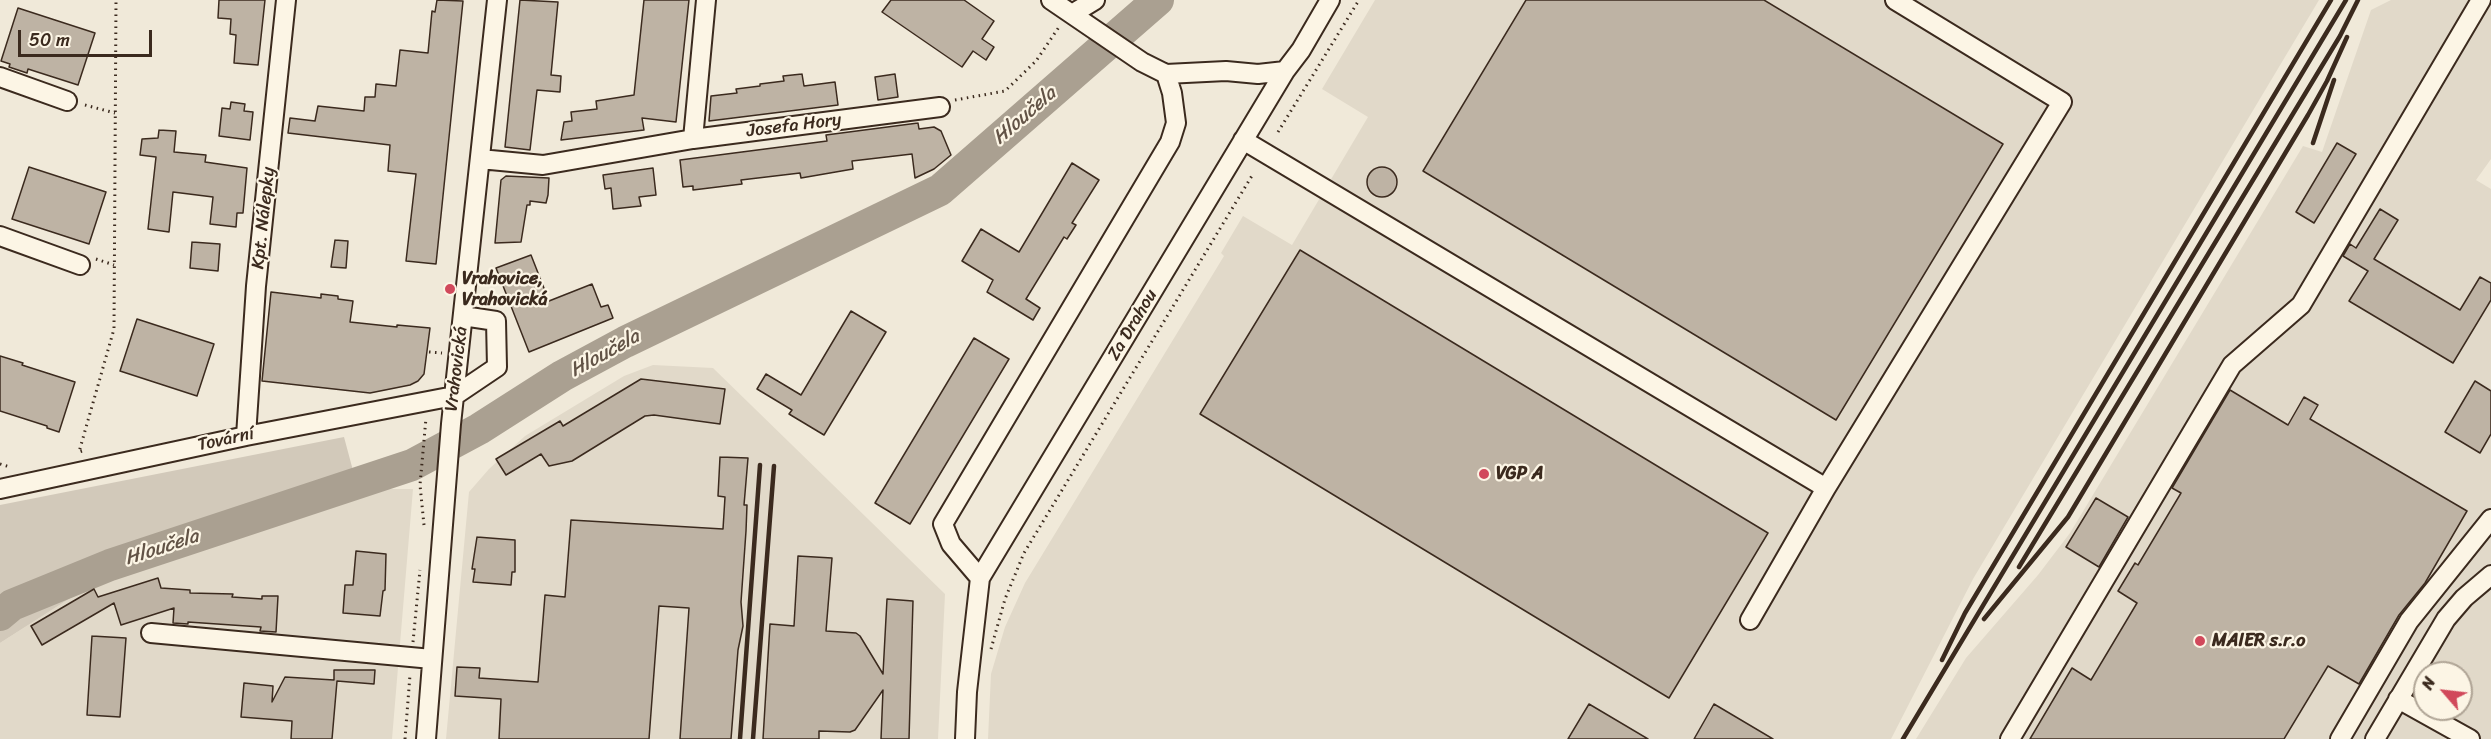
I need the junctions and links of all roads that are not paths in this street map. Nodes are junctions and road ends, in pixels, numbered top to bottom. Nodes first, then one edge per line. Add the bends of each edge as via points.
1 (286, 0) edge
2 (497, 0) edge
3 (706, 0) edge
4 (1051, 0) edge
5 (1095, 0) edge
6 (1330, 0) edge
7 (1895, 0) edge
8 (2481, 0) edge
9 (1071, 13) junction
10 (1285, 71) junction
11 (1166, 74) junction
12 (0, 77) edge
13 (67, 101) road end
14 (940, 107) road end
15 (693, 139) junction
16 (1244, 140) junction
17 (480, 159) junction
18 (0, 236) edge
19 (80, 265) dead end
20 (463, 316) junction
21 (454, 396) junction
22 (246, 436) junction
23 (1826, 488) junction
24 (0, 489) edge
25 (2491, 519) edge
26 (2491, 575) edge
27 (980, 578) junction
28 (1750, 620) dead end
29 (151, 633) dead end
30 (432, 659) junction
31 (2398, 699) junction
32 (426, 739) edge
33 (965, 739) edge
34 (2010, 739) edge
35 (2340, 739) edge
36 (2375, 739) edge
37 (2470, 739) edge

1 - 22 street, Kpt. Nálepky via 256,286
2 - 17 street, Vrahovická
3 - 15 street
4 - 9 street
5 - 9 street
6 - 10 street, Za Drahou
7 - 23 street via 2062,102
8 - 34 street via 2301,305 2232,365
9 - 11 street via 1142,63
10 - 11 street
10 - 16 street, Za Drahou
11 - 27 street via 1176,123 1170,142 944,524 951,544
12 - 13 street
14 - 15 street, Josefa Hory
15 - 17 street, Josefa Hory via 543,165
16 - 23 street
16 - 27 street, Za Drahou
17 - 20 street, Vrahovická
18 - 19 street
20 - 21 street, Vrahovická
20 - 21 street via 496,321 497,367
21 - 22 street, Tovární
21 - 30 street, Vrahovická
22 - 24 street, Tovární
23 - 28 street
25 - 35 street via 2409,621
26 - 31 street via 2446,619
27 - 33 street, Za Drahou
29 - 30 street
30 - 32 street, Vrahovická
31 - 36 street
31 - 37 street

